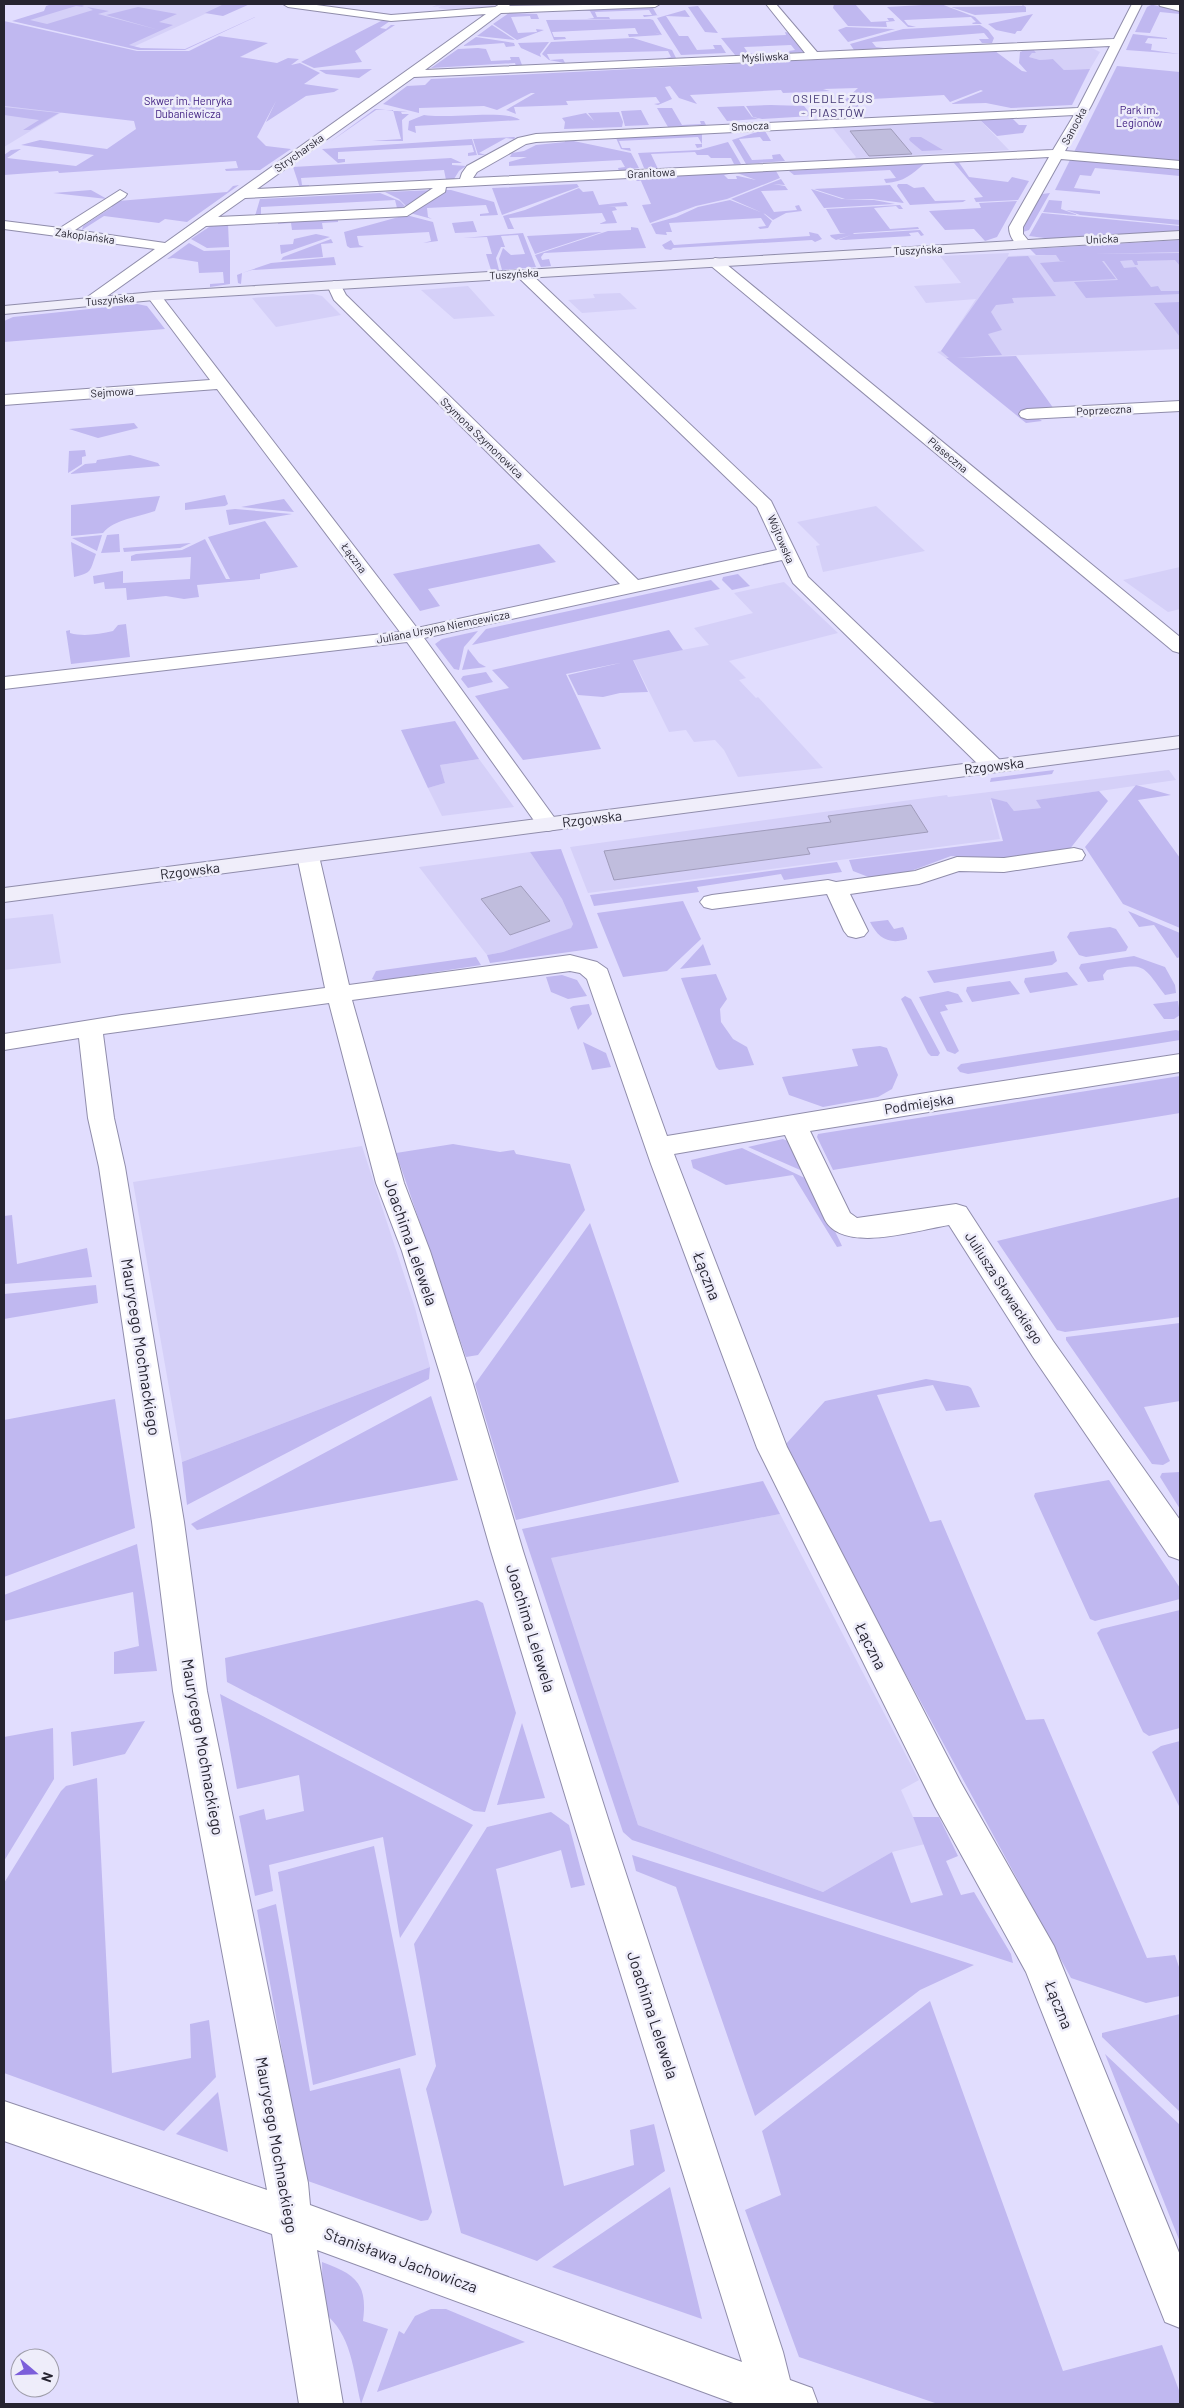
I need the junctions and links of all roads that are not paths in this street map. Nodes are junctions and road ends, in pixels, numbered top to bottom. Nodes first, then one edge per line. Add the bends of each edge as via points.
1 (288, 4) edge
2 (430, 4) edge
3 (655, 4) edge
4 (772, 4) edge
5 (1137, 4) edge
6 (1164, 4) edge
7 (503, 7) edge
8 (1180, 8) edge
9 (411, 17) junction
10 (1117, 42) junction
11 (813, 55) junction
12 (412, 74) junction
13 (1082, 111) junction
14 (1058, 154) junction
15 (1180, 165) edge
16 (466, 183) junction
17 (440, 189) dead end
18 (120, 194) dead end
19 (243, 194) junction
20 (204, 222) junction
21 (4, 225) edge
22 (62, 233) junction
23 (1180, 235) edge
24 (1024, 244) junction
25 (167, 247) junction
26 (715, 262) junction
27 (523, 274) junction
28 (334, 285) junction
29 (154, 296) junction
30 (91, 301) junction
31 (4, 310) edge
32 (220, 384) junction
33 (4, 400) edge
34 (1180, 406) edge
35 (1027, 414) dead end
36 (788, 553) junction
37 (634, 587) junction
38 (412, 635) junction
39 (1180, 647) edge
40 (4, 683) edge
41 (1180, 742) edge
42 (993, 766) junction
43 (548, 824) junction
44 (1074, 855) dead end
45 (308, 856) junction
46 (836, 889) junction
47 (4, 895) edge
48 (712, 902) dead end
49 (856, 931) dead end
50 (339, 996) junction
51 (90, 1029) junction
52 (4, 1042) edge
53 (1180, 1064) edge
54 (794, 1124) junction
55 (658, 1147) junction
56 (1180, 1546) edge
57 (4, 2121) edge
58 (290, 2219) junction
59 (1180, 2307) edge
60 (784, 2400) edge
61 (321, 2404) edge

1 - 9 street via 384,17
2 - 9 street
3 - 7 street
4 - 11 street
5 - 10 street, Sanocka
6 - 8 street
7 - 9 street
7 - 12 street, Strycharska
10 - 11 street, Myśliwska
10 - 13 street, Sanocka
11 - 12 street, Myśliwska
12 - 19 street, Strycharska
13 - 14 street, Sanocka
13 - 16 street, Smocza via 531,139 472,169
14 - 15 street, Granitowa
14 - 16 street, Granitowa
14 - 24 street, Sanocka via 1016,227 1016,234
16 - 19 street, Granitowa
17 - 20 street via 407,212
18 - 22 street
19 - 20 street, Strycharska
20 - 25 street, Strycharska
21 - 22 street, Zakopiańska
22 - 25 street, Zakopiańska
23 - 24 street, Unicka
24 - 26 street, Tuszyńska
25 - 30 street, Strycharska
26 - 27 street, Tuszyńska
26 - 39 street, Piaseczna
27 - 28 street, Tuszyńska
27 - 36 street, Wójtowska via 765,505
28 - 29 street, Tuszyńska
28 - 37 street, Szymona Szymonowica via 339,297
29 - 30 street, Tuszyńska
29 - 32 street, Łączna
30 - 31 street, Tuszyńska
32 - 33 street, Sejmowa
32 - 38 street, Łączna
34 - 35 street, Poprzeczna
36 - 37 street, Juliana Ursyna Niemcewicza
36 - 42 street, Wójtowska via 800,578
37 - 38 street, Juliana Ursyna Niemcewicza
38 - 40 street, Juliana Ursyna Niemcewicza
38 - 43 street, Łączna
41 - 42 street, Rzgowska
42 - 43 street, Rzgowska
43 - 45 street, Rzgowska
44 - 46 street via 1004,865 957,864 919,877
45 - 47 street, Rzgowska
45 - 50 street, Joachima Lelewela
46 - 48 street via 828,887
46 - 49 street
50 - 51 street
50 - 55 street, Łączna via 570,963 595,970
50 - 60 street, Joachima Lelewela via 390,1184 416,1251 510,1561 761,2352
51 - 52 street
51 - 58 street, Maurycego Mochnackiego via 168,1522 190,1691 287,2183
53 - 54 street, Podmiejska
54 - 55 street, Podmiejska
54 - 56 street, Juliusza Słowackiego via 839,1220 845,1224 863,1230 956,1214 1043,1349
55 - 59 street, Łączna via 772,1448 948,1795 1040,1960
57 - 58 street, Stanisława Jachowicza
58 - 60 street, Stanisława Jachowicza
58 - 61 street, Maurycego Mochnackiego

